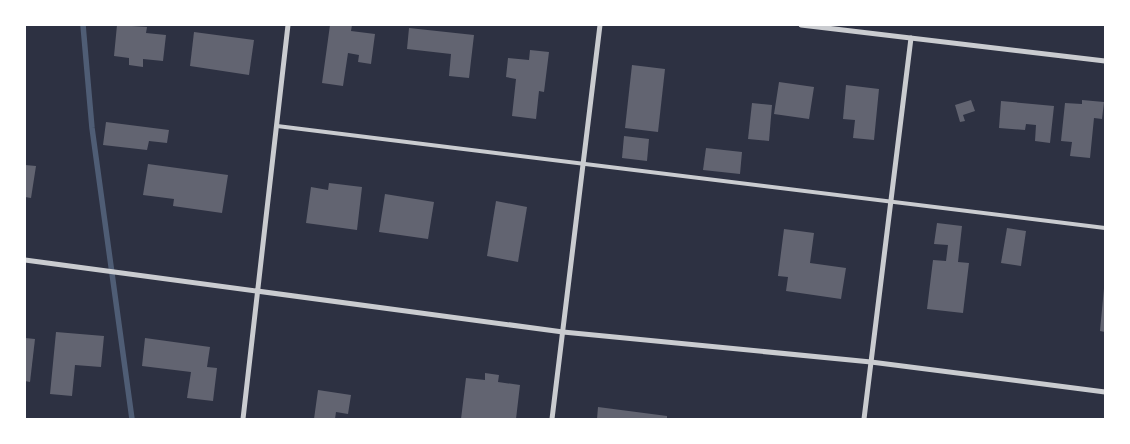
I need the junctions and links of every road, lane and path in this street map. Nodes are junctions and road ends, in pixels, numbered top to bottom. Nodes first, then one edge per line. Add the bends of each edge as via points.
1 (288, 25) edge
2 (600, 25) edge
3 (801, 25) edge
4 (911, 38) junction
5 (1105, 61) edge
6 (277, 126) junction
7 (583, 164) junction
8 (891, 203) junction
9 (1105, 228) edge
10 (25, 260) edge
11 (258, 290) junction
12 (563, 332) junction
13 (871, 362) junction
14 (1105, 392) edge
15 (243, 419) edge
16 (552, 419) edge
17 (864, 419) edge

1 - 6 street
2 - 7 street
3 - 4 street
4 - 5 street
4 - 8 street
6 - 7 lane
6 - 11 street
7 - 8 lane
7 - 12 street
8 - 9 lane
8 - 13 street
10 - 11 street
11 - 12 street
11 - 15 street
12 - 13 street
12 - 16 street
13 - 14 street
13 - 17 street

